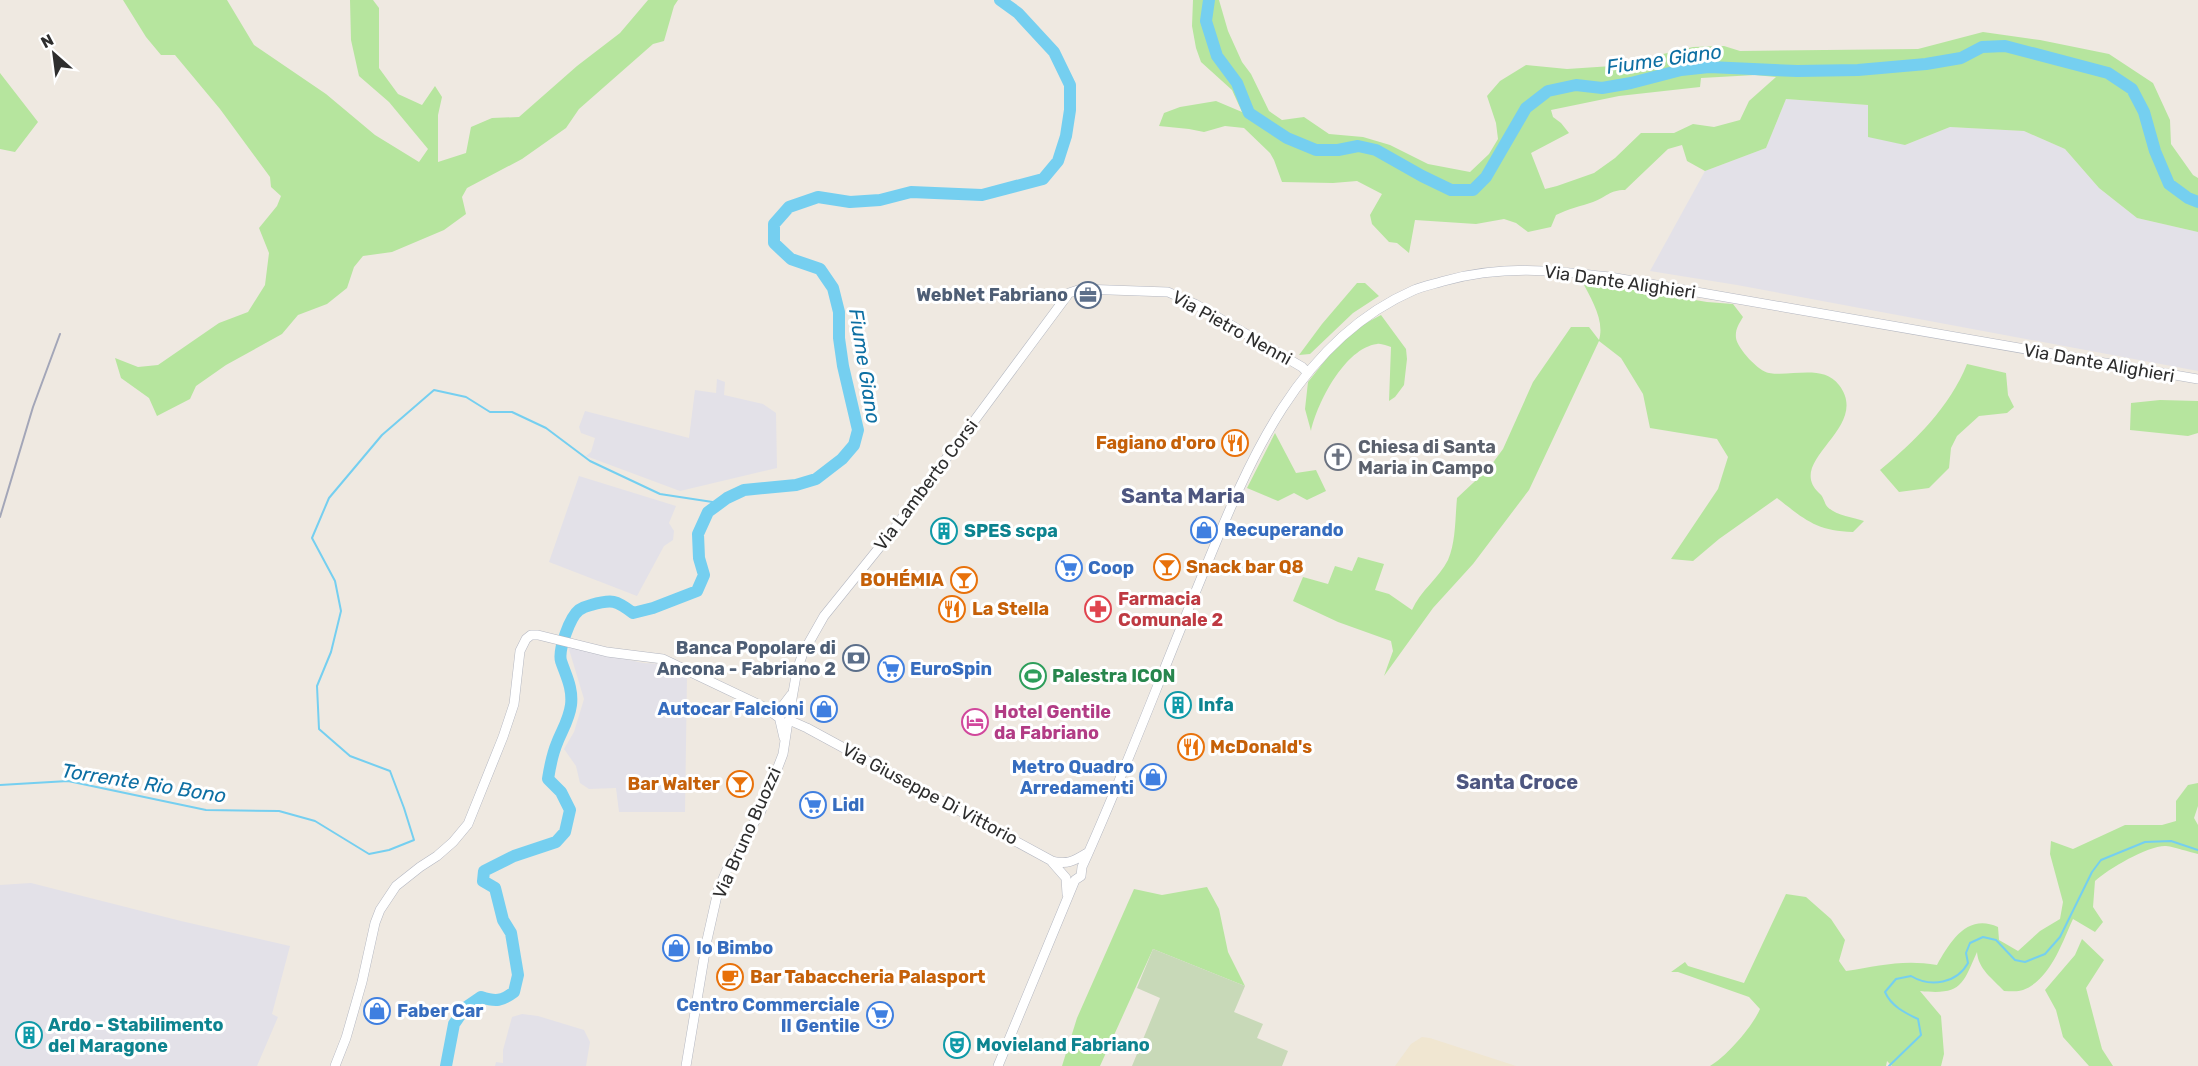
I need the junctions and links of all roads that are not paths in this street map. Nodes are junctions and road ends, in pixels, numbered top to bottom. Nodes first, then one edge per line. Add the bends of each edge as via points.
1 (1081, 289) joint
2 (1308, 373) junction
3 (2198, 379) edge
4 (784, 715) junction
5 (807, 728) junction
6 (785, 743) junction
7 (1089, 852) junction
8 (1052, 861) junction
9 (1071, 863) junction
10 (1082, 867) junction
11 (1068, 877) junction
12 (335, 1066) edge
13 (686, 1066) edge
14 (998, 1066) edge

1 - 2 main road, Via Pietro Nenni via 1168,292 1195,304
1 - 4 main road, Via Lamberto Corsi via 1069,293 891,533 824,616 803,654
2 - 3 main road, Via Dante Alighieri via 1357,323 1416,289 1500,270 1550,269
2 - 7 main road, Via Dante Alighieri via 1282,407 1250,466
4 - 5 main road, Via Giuseppe Di Vittorio
4 - 6 main road
4 - 12 main road via 663,659 607,652 531,635 520,651 514,704 503,737 468,824 437,856 396,886 380,910
5 - 6 main road via 795,730
5 - 8 main road, Via Giuseppe Di Vittorio
6 - 13 main road, Via Bruno Buozzi via 761,811 718,891
7 - 9 main road
7 - 10 main road, Via Dante Alighieri
8 - 9 main road, Via Giuseppe Di Vittorio
8 - 11 main road, Via Giuseppe Di Vittorio
9 - 10 main road
9 - 11 main road, Via Dante Alighieri via 1064,868
10 - 11 main road, Via Dante Alighieri via 1081,876
11 - 14 main road, Via Dante Alighieri via 1067,899

